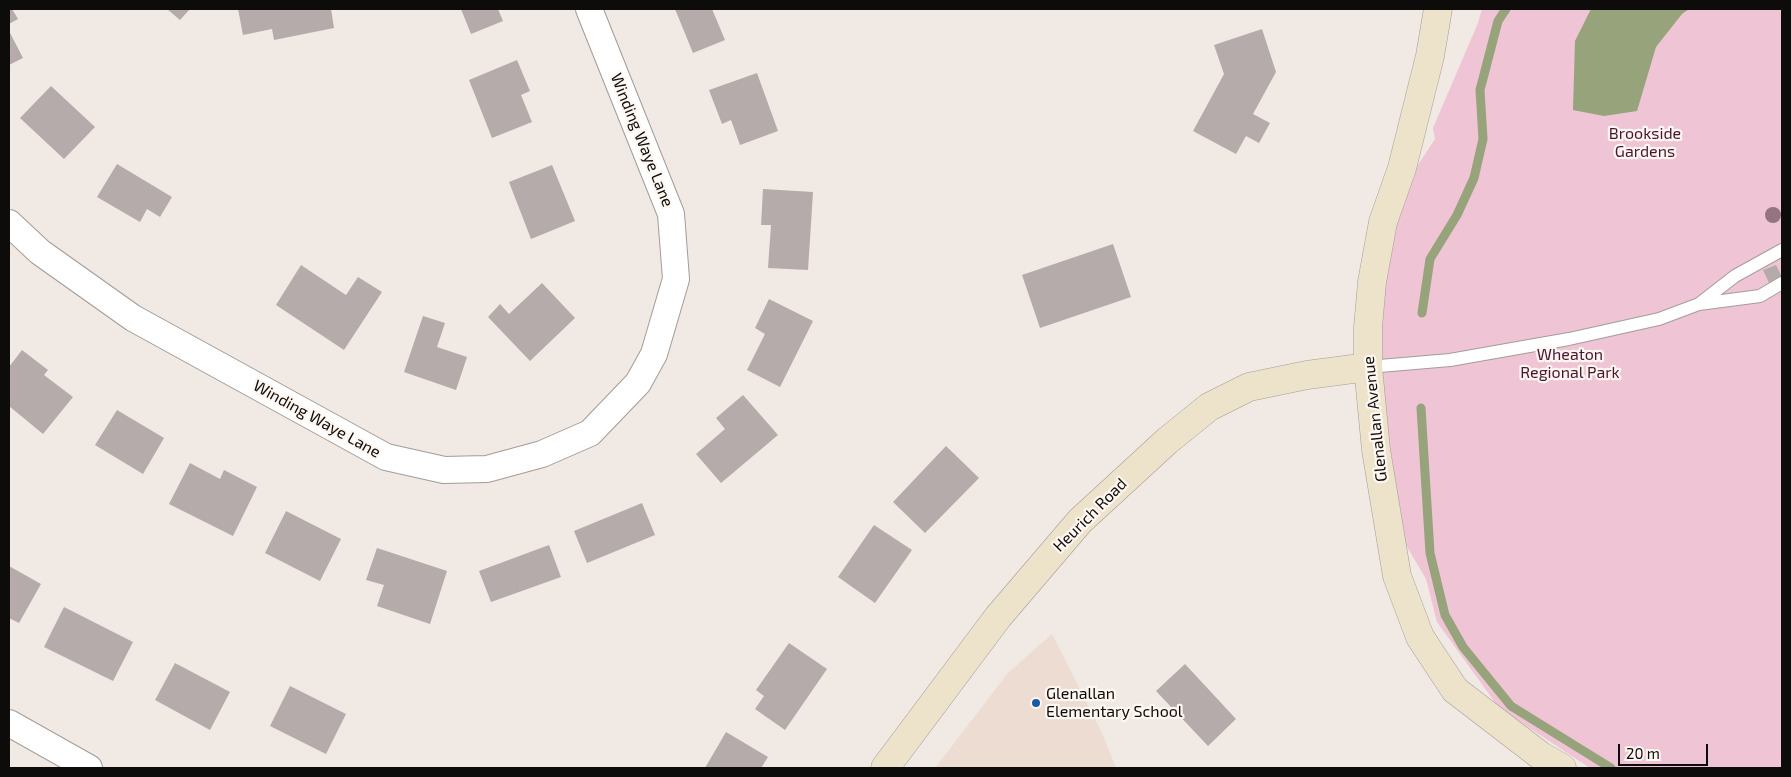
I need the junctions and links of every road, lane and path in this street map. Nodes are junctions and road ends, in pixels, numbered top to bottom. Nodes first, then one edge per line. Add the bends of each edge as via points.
1 (589, 9) edge
2 (1438, 9) edge
3 (9, 223) edge
4 (1782, 250) edge
5 (1782, 283) edge
6 (1699, 304) junction
7 (1368, 367) junction
8 (9, 723) edge
9 (88, 768) edge
10 (885, 768) edge
11 (1562, 768) edge

1 - 3 street, Winding Waye Lane via 671,214 676,279 654,354 638,383 590,433 542,454 487,469 444,470 386,457 133,318 40,252
2 - 7 street, Glenallan Avenue via 1430,56 1402,168 1383,222 1372,282
4 - 6 lane via 1735,276
5 - 6 lane via 1760,296
6 - 7 lane via 1659,319 1569,339 1450,360
7 - 10 street, Heurich Road via 1249,387 1209,407 1167,441 1080,521 998,617
7 - 11 street, Glenallan Avenue via 1376,450 1397,576 1420,637 1455,690 1541,756
8 - 9 street

